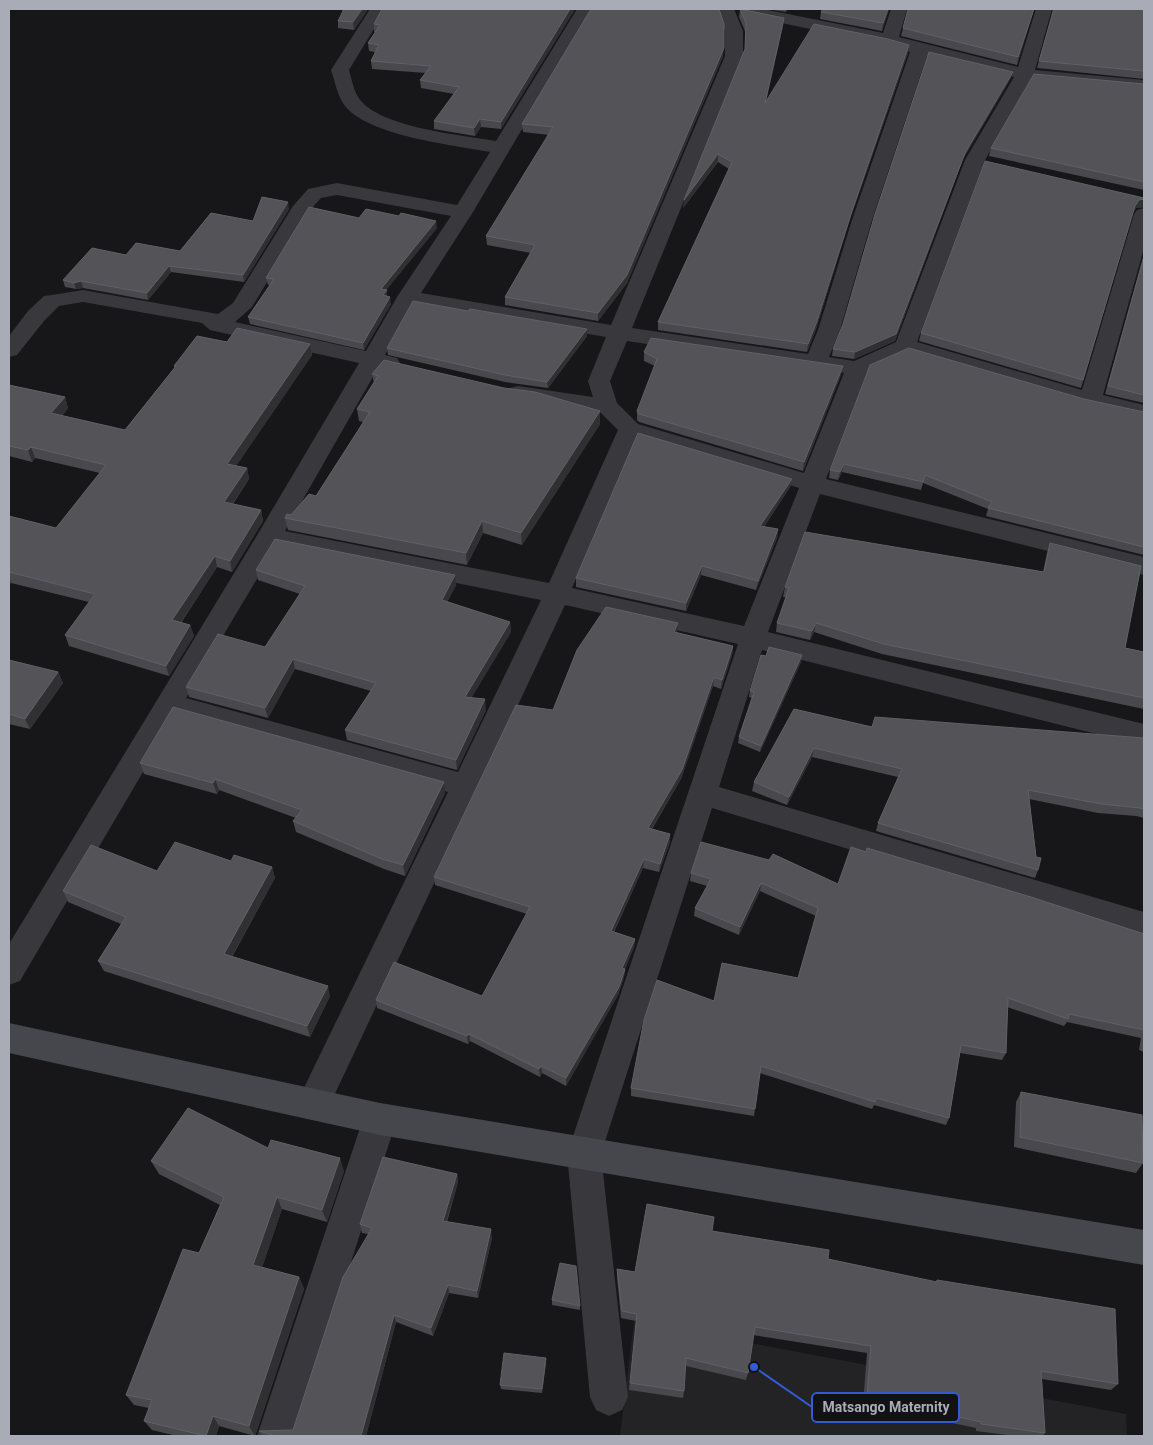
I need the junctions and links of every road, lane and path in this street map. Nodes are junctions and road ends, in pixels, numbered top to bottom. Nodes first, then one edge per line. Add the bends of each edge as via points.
1 (378, 9) edge
2 (585, 9) edge
3 (726, 9) edge
4 (735, 9) edge
5 (899, 9) edge
6 (1044, 9) edge
7 (890, 40) junction
8 (920, 49) junction
9 (1025, 74) junction
10 (1144, 85) edge
11 (502, 148) junction
12 (1141, 202) edge
13 (463, 212) junction
14 (408, 297) junction
15 (218, 325) junction
16 (620, 332) junction
17 (905, 346) junction
18 (9, 350) edge
19 (372, 359) junction
20 (816, 362) junction
21 (410, 368) edge
22 (857, 368) junction
23 (495, 388) edge
24 (1090, 400) junction
25 (607, 406) junction
26 (1144, 412) edge
27 (630, 428) junction
28 (812, 484) junction
29 (269, 537) junction
30 (1144, 566) edge
31 (557, 594) junction
32 (753, 638) junction
33 (169, 704) junction
34 (1144, 735) edge
35 (465, 785) junction
36 (702, 793) junction
37 (1144, 925) edge
38 (9, 971) edge
39 (9, 1038) edge
40 (313, 1104) junction
41 (380, 1119) junction
42 (584, 1154) junction
43 (1144, 1248) edge
44 (609, 1397) dead end
45 (276, 1436) edge

1 - 11 street via 340,70 353,104 379,122
2 - 11 street
3 - 16 street via 734,31 734,56
4 - 7 street
5 - 7 street
6 - 9 street
7 - 8 street
8 - 9 street
8 - 20 street
9 - 10 street
9 - 17 street
11 - 13 street
12 - 24 street
13 - 14 street
13 - 15 street via 337,189 315,192 303,206 241,307
14 - 16 street
14 - 19 street
15 - 18 street via 209,318 82,296 52,301
15 - 19 street
16 - 20 street
16 - 25 street via 599,381
17 - 22 street
17 - 24 street
19 - 21 street
19 - 29 street
20 - 22 street
22 - 28 street
23 - 25 street
24 - 26 street
25 - 27 street
27 - 28 street
27 - 31 street
28 - 30 street
28 - 32 street
29 - 31 street
29 - 33 street
31 - 32 street
31 - 35 street
32 - 34 street
32 - 36 street
33 - 35 street
33 - 38 street
35 - 40 street
36 - 37 street
36 - 42 street
39 - 40 main road
40 - 41 main road
41 - 42 main road
41 - 45 street
42 - 43 main road
42 - 44 street

